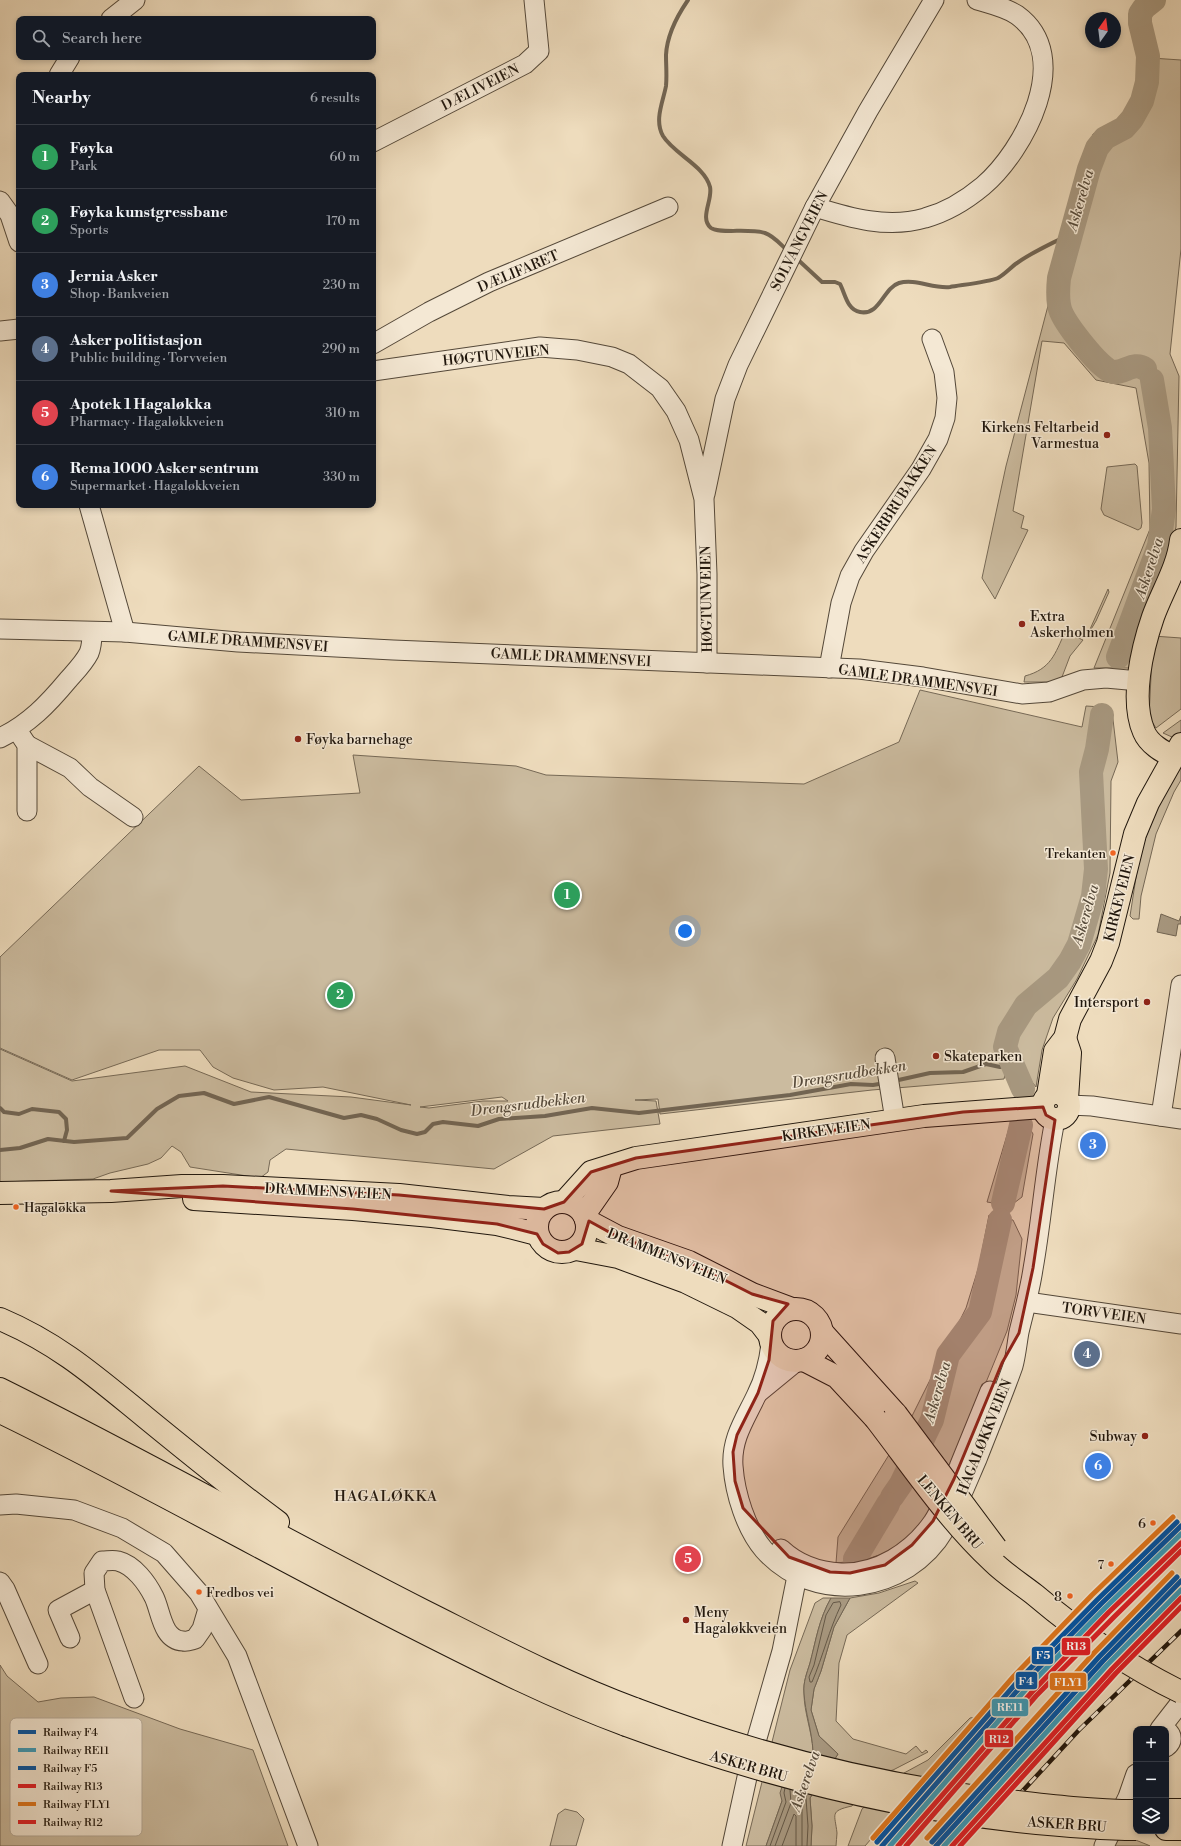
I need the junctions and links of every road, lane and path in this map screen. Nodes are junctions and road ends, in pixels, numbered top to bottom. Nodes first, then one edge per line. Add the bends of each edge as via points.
1 (135, 0) edge
2 (534, 0) edge
3 (934, 0) edge
4 (977, 0) edge
5 (115, 16) edge
6 (68, 60) edge
7 (61, 72) edge
8 (376, 140) edge
9 (0, 201) edge
10 (668, 207) dead end
11 (815, 207) junction
12 (16, 233) edge
13 (16, 329) edge
14 (0, 331) edge
15 (932, 339) dead end
16 (376, 342) edge
17 (376, 371) edge
18 (704, 499) junction
19 (90, 508) edge
20 (1181, 540) edge
21 (0, 629) edge
22 (92, 632) junction
23 (125, 632) junction
24 (707, 664) junction
25 (828, 668) junction
26 (1139, 681) junction
27 (18, 729) junction
28 (0, 738) edge
29 (27, 745) junction
30 (1178, 751) edge
31 (27, 811) dead end
32 (133, 817) dead end
33 (1181, 985) edge
34 (886, 1064) dead end
35 (1056, 1105) junction
36 (1161, 1116) junction
37 (1181, 1119) edge
38 (894, 1120) junction
39 (611, 1167) junction
40 (111, 1192) junction
41 (0, 1193) edge
42 (564, 1202) junction
43 (544, 1209) junction
44 (585, 1218) junction
45 (537, 1234) junction
46 (576, 1249) junction
47 (1027, 1302) junction
48 (792, 1309) junction
49 (0, 1319) edge
50 (1181, 1324) edge
51 (823, 1333) junction
52 (770, 1340) junction
53 (801, 1361) junction
54 (0, 1389) edge
55 (758, 1393) junction
56 (0, 1412) edge
57 (0, 1505) edge
58 (342, 1570) junction
59 (806, 1574) junction
60 (0, 1582) edge
61 (95, 1590) junction
62 (1035, 1596) junction
63 (208, 1610) junction
64 (70, 1638) dead end
65 (38, 1664) dead end
66 (1181, 1692) edge
67 (134, 1698) dead end
68 (1181, 1702) edge
69 (630, 1717) junction
70 (1169, 1734) edge
71 (1133, 1798) edge
72 (1169, 1810) edge
73 (1181, 1810) edge
74 (1133, 1829) edge
75 (1169, 1829) edge
76 (1181, 1829) edge
77 (308, 1846) edge
78 (732, 1846) edge
79 (1104, 1846) edge

1 - 5 street
2 - 8 street, DÆLIVEIEN via 539,51 525,64
3 - 11 street, SOLVANGVEIEN
4 - 11 street via 1017,15 1034,34 1042,59 1042,82 1037,107 1004,163 984,185 964,201 923,219 873,222 851,219
6 - 7 street
9 - 12 street via 10,216
10 - 16 street, DÆLIFARET via 489,282
11 - 18 street, SOLVANGVEIEN via 738,365 725,399
13 - 14 street
15 - 25 street, ASKERBRUBAKKEN via 944,372 947,398 945,418 938,439 921,469 864,551 850,576 841,603
17 - 18 street, HØGTUNVEIEN via 540,347 577,350 629,364 660,388 676,411 689,440
18 - 24 street, HØGTUNVEIEN
19 - 23 street
20 - 26 main road via 1172,572 1153,618 1144,649
21 - 22 street, GAMLE DRAMMENSVEI
22 - 23 street, GAMLE DRAMMENSVEI
22 - 27 street via 88,654 73,675 44,708
23 - 24 street, GAMLE DRAMMENSVEI via 285,644
24 - 25 street, GAMLE DRAMMENSVEI
25 - 26 street, GAMLE DRAMMENSVEI via 915,676 1022,694 1049,692 1083,680 1106,678
26 - 30 main road via 1138,702 1144,733 1157,749
27 - 28 street
27 - 29 street
29 - 31 street
29 - 32 street via 70,768 90,787
30 - 35 main road, KIRKEVEIEN via 1148,803 1138,828 1108,943 1070,1019 1065,1038 1070,1053
33 - 36 street
34 - 38 street
35 - 36 street via 1092,1106
35 - 38 main road, KIRKEVEIEN
35 - 47 street, HAGALØKKVEIEN
36 - 37 street
38 - 39 main road, KIRKEVEIEN via 636,1158
39 - 42 main road, KIRKEVEIEN via 591,1172
39 - 44 main road via 607,1182
40 - 41 main road, DRAMMENSVEIEN
40 - 43 main road, DRAMMENSVEIEN via 182,1186 223,1186 399,1195
40 - 45 main road, DRAMMENSVEIEN via 432,1216 497,1224
42 - 43 main road via 555,1203
42 - 44 main road via 577,1207
43 - 45 main road via 537,1221
44 - 46 main road via 586,1236
44 - 48 main road, DRAMMENSVEIEN via 618,1237 689,1262 752,1294
45 - 46 main road via 543,1244 553,1251 565,1253
46 - 52 main road, DRAMMENSVEIEN via 618,1257 686,1282 737,1307 760,1323
47 - 50 street, TORVVEIEN
47 - 59 street, HAGALØKKVEIEN via 1019,1333 1002,1363 939,1510 925,1532 885,1565 874,1569 850,1573
48 - 51 main road via 801,1309 814,1316 819,1321
48 - 52 main road via 780,1314 774,1321
49 - 58 main road via 36,1335 87,1369 229,1486
51 - 53 main road via 816,1353
51 - 62 main road, LENKEN BRU, bridge via 896,1414
52 - 53 main road via 775,1351 782,1357
52 - 55 street, HAGALØKKVEIEN via 769,1360
53 - 55 street, HAGALØKKVEIEN
53 - 62 main road, LENKEN BRU, bridge via 825,1369 837,1377 875,1418 972,1541 992,1562
54 - 58 main road via 132,1456
55 - 59 street, HAGALØKKVEIEN via 741,1424 733,1452 735,1481 751,1531 764,1549 778,1562
56 - 69 main road via 334,1588 518,1680
57 - 63 street via 16,1504 74,1510 122,1528 164,1553 199,1593
58 - 69 main road
59 - 78 street via 751,1759
60 - 65 street
61 - 63 street via 94,1573 102,1561 118,1561 132,1568 144,1580 155,1598 162,1623 171,1635 182,1642 195,1639 202,1629
61 - 64 street via 55,1604
61 - 67 street
62 - 66 main road, LENKEN BRU, bridge via 1100,1647 1130,1666
63 - 77 street via 237,1656
68 - 70 street
69 - 71 main road, ASKER BRU, bridge via 687,1729 761,1752 905,1786 1054,1806
69 - 74 main road, ASKER BRU, bridge via 680,1745 821,1786 902,1804 978,1816
71 - 79 street
72 - 73 main road
75 - 76 main road

